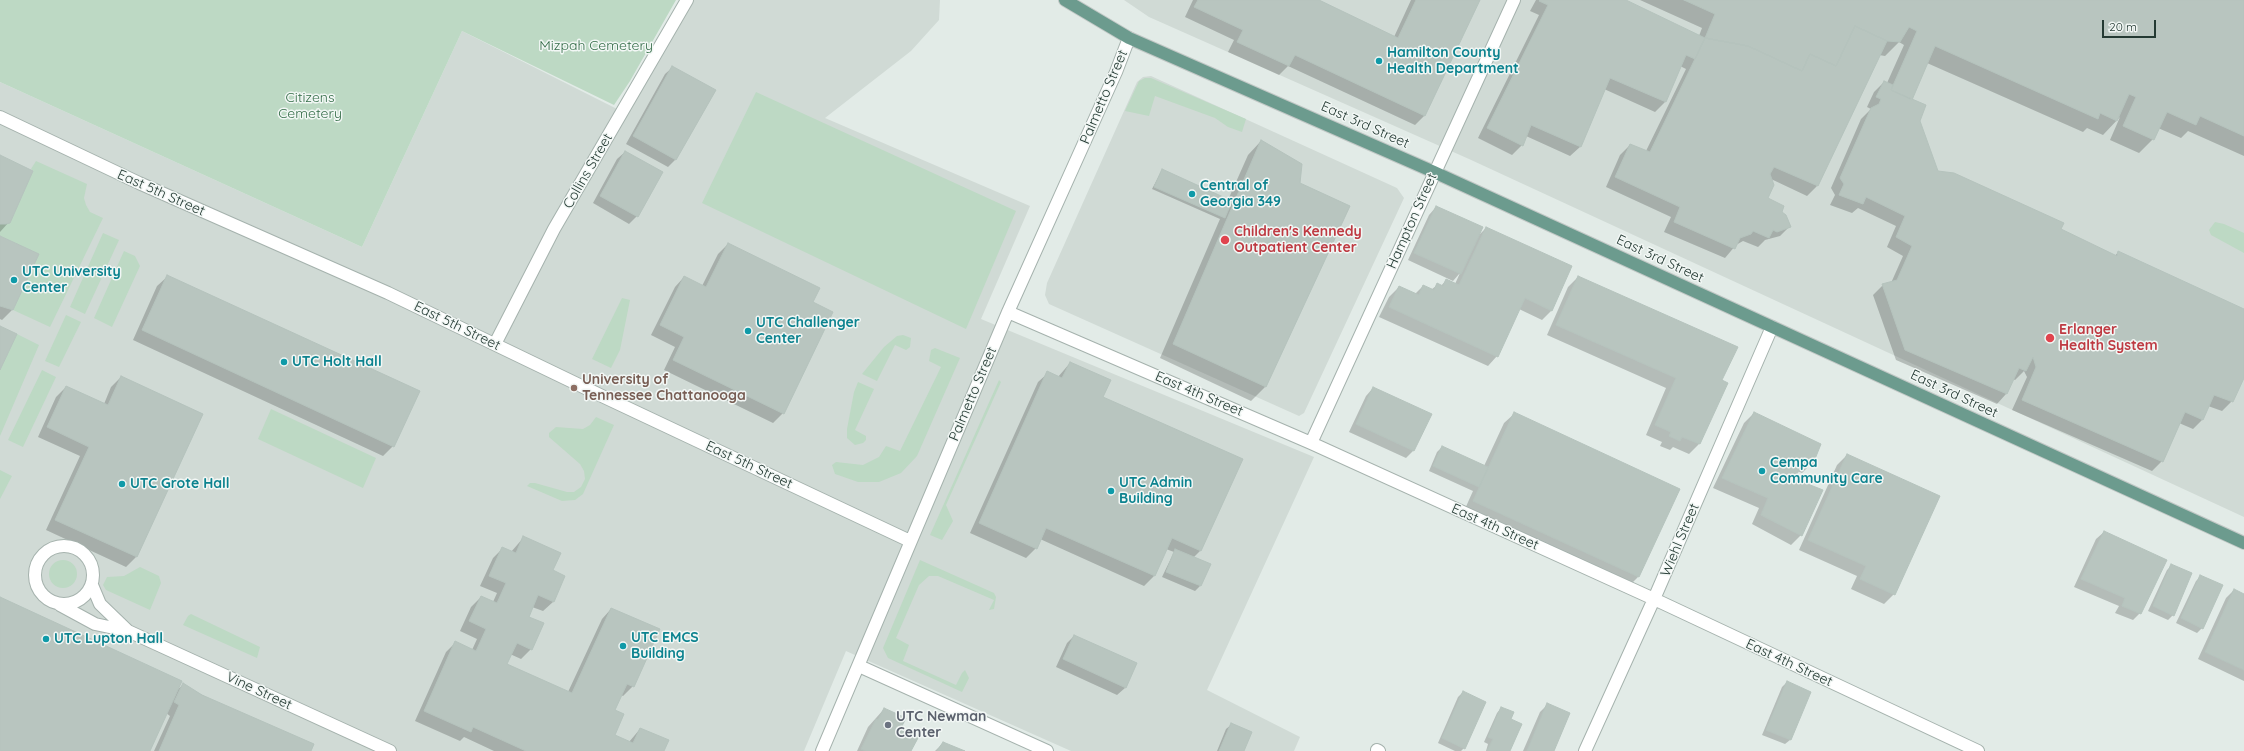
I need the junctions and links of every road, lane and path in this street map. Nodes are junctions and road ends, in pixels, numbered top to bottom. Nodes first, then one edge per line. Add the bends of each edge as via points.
1 (687, 0) edge
2 (1065, 0) edge
3 (1514, 0) edge
4 (1129, 38) junction
5 (0, 117) edge
6 (1434, 172) junction
7 (1008, 312) junction
8 (1772, 326) junction
9 (495, 344) junction
10 (1311, 443) junction
11 (910, 541) junction
12 (2244, 543) edge
13 (92, 584) junction
14 (1654, 599) junction
15 (54, 602) junction
16 (128, 631) junction
17 (859, 666) junction
18 (390, 751) edge
19 (822, 751) edge
20 (1047, 751) edge
21 (1585, 751) edge
22 (1978, 751) edge

1 - 9 street, Collins Street via 554,229
2 - 4 main road, East 3rd Street
3 - 6 street, Hampton Street
4 - 6 main road, East 3rd Street
4 - 7 street, Palmetto Street
5 - 9 street, East 5th Street via 139,184 369,284
6 - 8 main road, East 3rd Street
6 - 10 street, Hampton Street
7 - 10 street, East 4th Street
7 - 11 street, Palmetto Street
8 - 12 main road, East 3rd Street
8 - 14 street, Wiehl Street
9 - 11 street, East 5th Street
10 - 14 street, East 4th Street
11 - 17 street, Palmetto Street
13 - 15 street via 90,592 78,602 69,605
13 - 15 street, Vine Street via 90,562 78,548 64,546 48,552 40,558 35,567 35,577 44,595
13 - 16 street, Vine Street via 100,604
14 - 21 street, Wiehl Street
14 - 22 street, East 4th Street
15 - 16 street, Vine Street via 96,624
16 - 18 street, Vine Street
17 - 19 street, Palmetto Street
17 - 20 street

